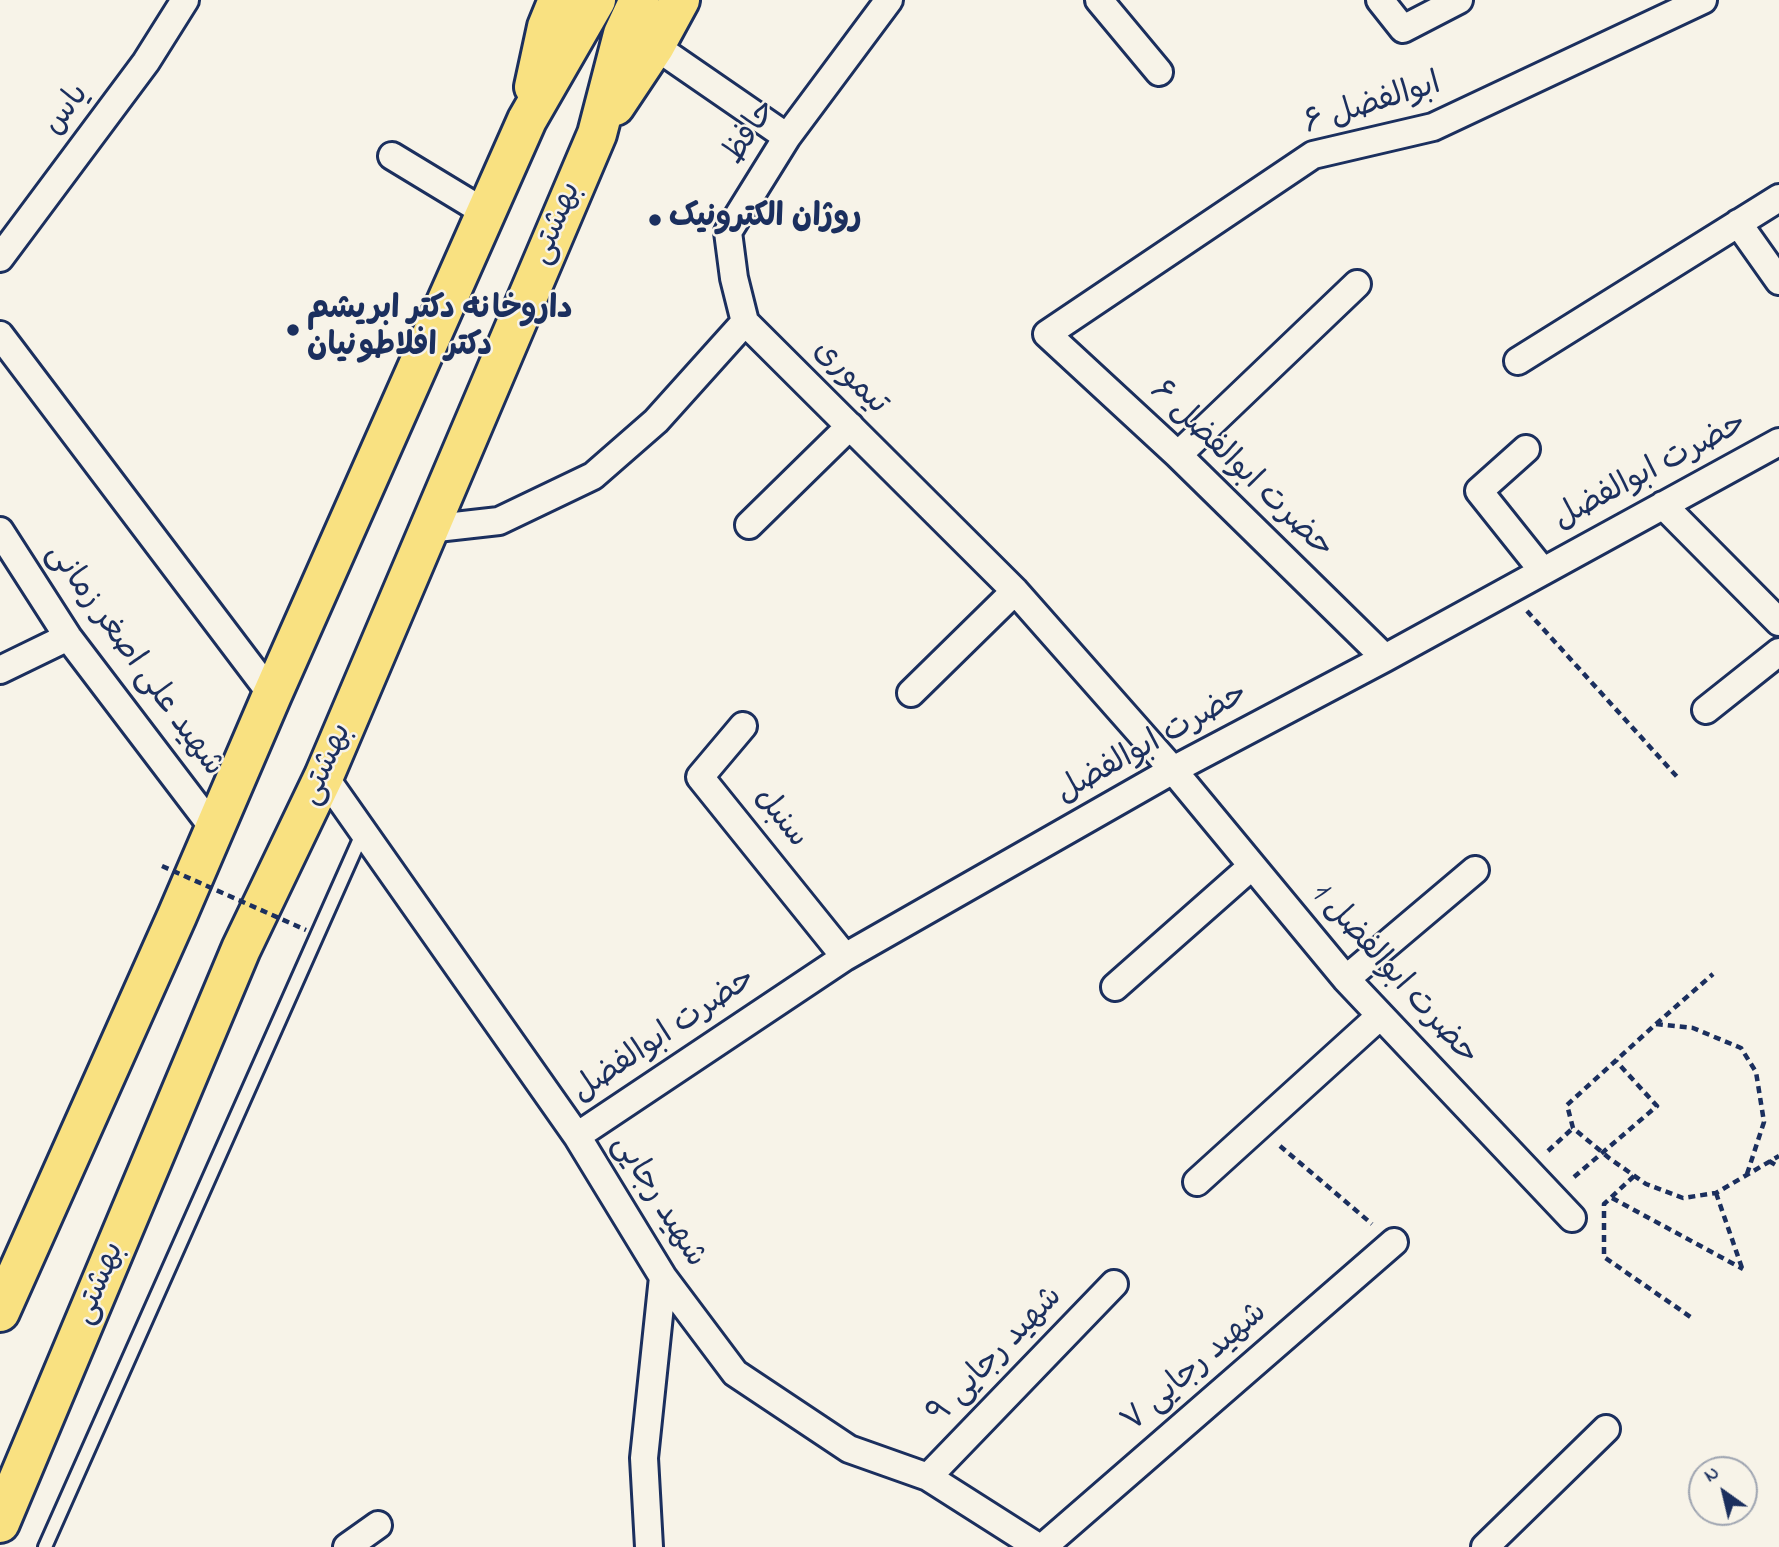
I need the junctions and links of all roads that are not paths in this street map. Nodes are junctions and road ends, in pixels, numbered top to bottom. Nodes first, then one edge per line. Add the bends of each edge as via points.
1 (185, 0) edge
2 (558, 0) edge
3 (596, 0) edge
4 (639, 0) edge
5 (680, 0) edge
6 (889, 0) edge
7 (1099, 0) edge
8 (1380, 0) edge
9 (1459, 0) edge
10 (1703, 0) edge
11 (655, 46) junction
12 (1159, 72) dead end
13 (527, 120) junction
14 (597, 134) junction
15 (787, 137) junction
16 (392, 156) dead end
17 (1779, 198) edge
18 (486, 214) junction
19 (1738, 223) junction
20 (0, 258) edge
21 (1779, 281) edge
22 (1357, 284) dead end
23 (745, 322) junction
24 (1047, 334) joint
25 (0, 335) edge
26 (1518, 361) dead end
27 (850, 426) junction
28 (1779, 442) edge
29 (1526, 449) dead end
30 (1178, 454) junction
31 (1663, 505) junction
32 (749, 525) dead end
33 (428, 529) junction
34 (0, 531) edge
35 (1542, 570) junction
36 (1015, 591) junction
37 (1779, 622) edge
38 (68, 637) junction
39 (1779, 652) edge
40 (1385, 658) junction
41 (0, 670) edge
42 (911, 693) dead end
43 (272, 695) junction
44 (1706, 710) dead end
45 (743, 726) dead end
46 (1173, 770) junction
47 (324, 776) junction
48 (214, 829) junction
49 (363, 832) junction
50 (1252, 866) junction
51 (1475, 870) dead end
52 (845, 957) junction
53 (1346, 979) junction
54 (1115, 987) dead end
55 (1380, 1016) junction
56 (577, 1136) junction
57 (1197, 1182) dead end
58 (1572, 1218) dead end
59 (1394, 1242) road end
60 (663, 1277) junction
61 (5, 1283) edge
62 (1114, 1284) dead end
63 (1606, 1429) dead end
64 (928, 1477) junction
65 (0, 1523) edge
66 (378, 1525) dead end
67 (45, 1547) edge
68 (347, 1547) edge
69 (649, 1547) edge
70 (1040, 1547) edge
71 (1485, 1547) edge

1 - 20 street, یاس via 146,62
2 - 13 main road via 547,27
3 - 13 main road
4 - 14 main road, بهشتی via 623,34
5 - 11 main road
6 - 15 street, حافظ
7 - 12 street
8 - 9 street via 1403,29
10 - 24 street, ابوالفضل ۶ via 1433,127 1312,155
11 - 14 main road
11 - 15 street
13 - 18 main road
14 - 33 main road, بهشتی
15 - 23 street, حافظ via 728,232
16 - 18 street
17 - 19 street
18 - 43 main road
19 - 21 street
19 - 26 street
22 - 30 street
23 - 27 street, تیموری
23 - 33 street via 656,421 593,476 499,521
24 - 30 street, حضرت ابوالفضل ۶
25 - 43 street
27 - 32 street
27 - 36 street, تیموری
28 - 31 street, حضرت ابوالفضل
29 - 35 street via 1479,491
30 - 40 street, حضرت ابوالفضل ۶
31 - 35 street, حضرت ابوالفضل
31 - 37 street
33 - 47 main road, بهشتی
34 - 38 street, شهید علی اصغر زمانی
35 - 40 street, حضرت ابوالفضل
36 - 42 street
36 - 46 street, تیموری
38 - 41 street
38 - 48 street, شهید علی اصغر زمانی
39 - 44 street
40 - 46 street, حضرت ابوالفضل
43 - 48 main road
45 - 52 street, سنبل via 700,777
46 - 50 street, حضرت ابوالفضل 1
46 - 52 street, حضرت ابوالفضل
47 - 49 street, شهید رجایی
47 - 65 main road, بهشتی via 241,949
48 - 61 main road
49 - 56 street, شهید رجایی
49 - 67 lane
50 - 53 street, حضرت ابوالفضل 1
50 - 54 street
51 - 53 street
52 - 56 street, حضرت ابوالفضل
53 - 55 street, حضرت ابوالفضل 1
55 - 57 street
55 - 58 street, حضرت ابوالفضل 1
56 - 60 street, شهید رجایی
59 - 70 street, شهید رجایی ۷
60 - 64 street, شهید رجایی via 735,1373 849,1449
60 - 69 street via 644,1458
62 - 64 street, شهید رجایی ۹
63 - 71 street
64 - 70 street, شهید رجایی
66 - 68 street

